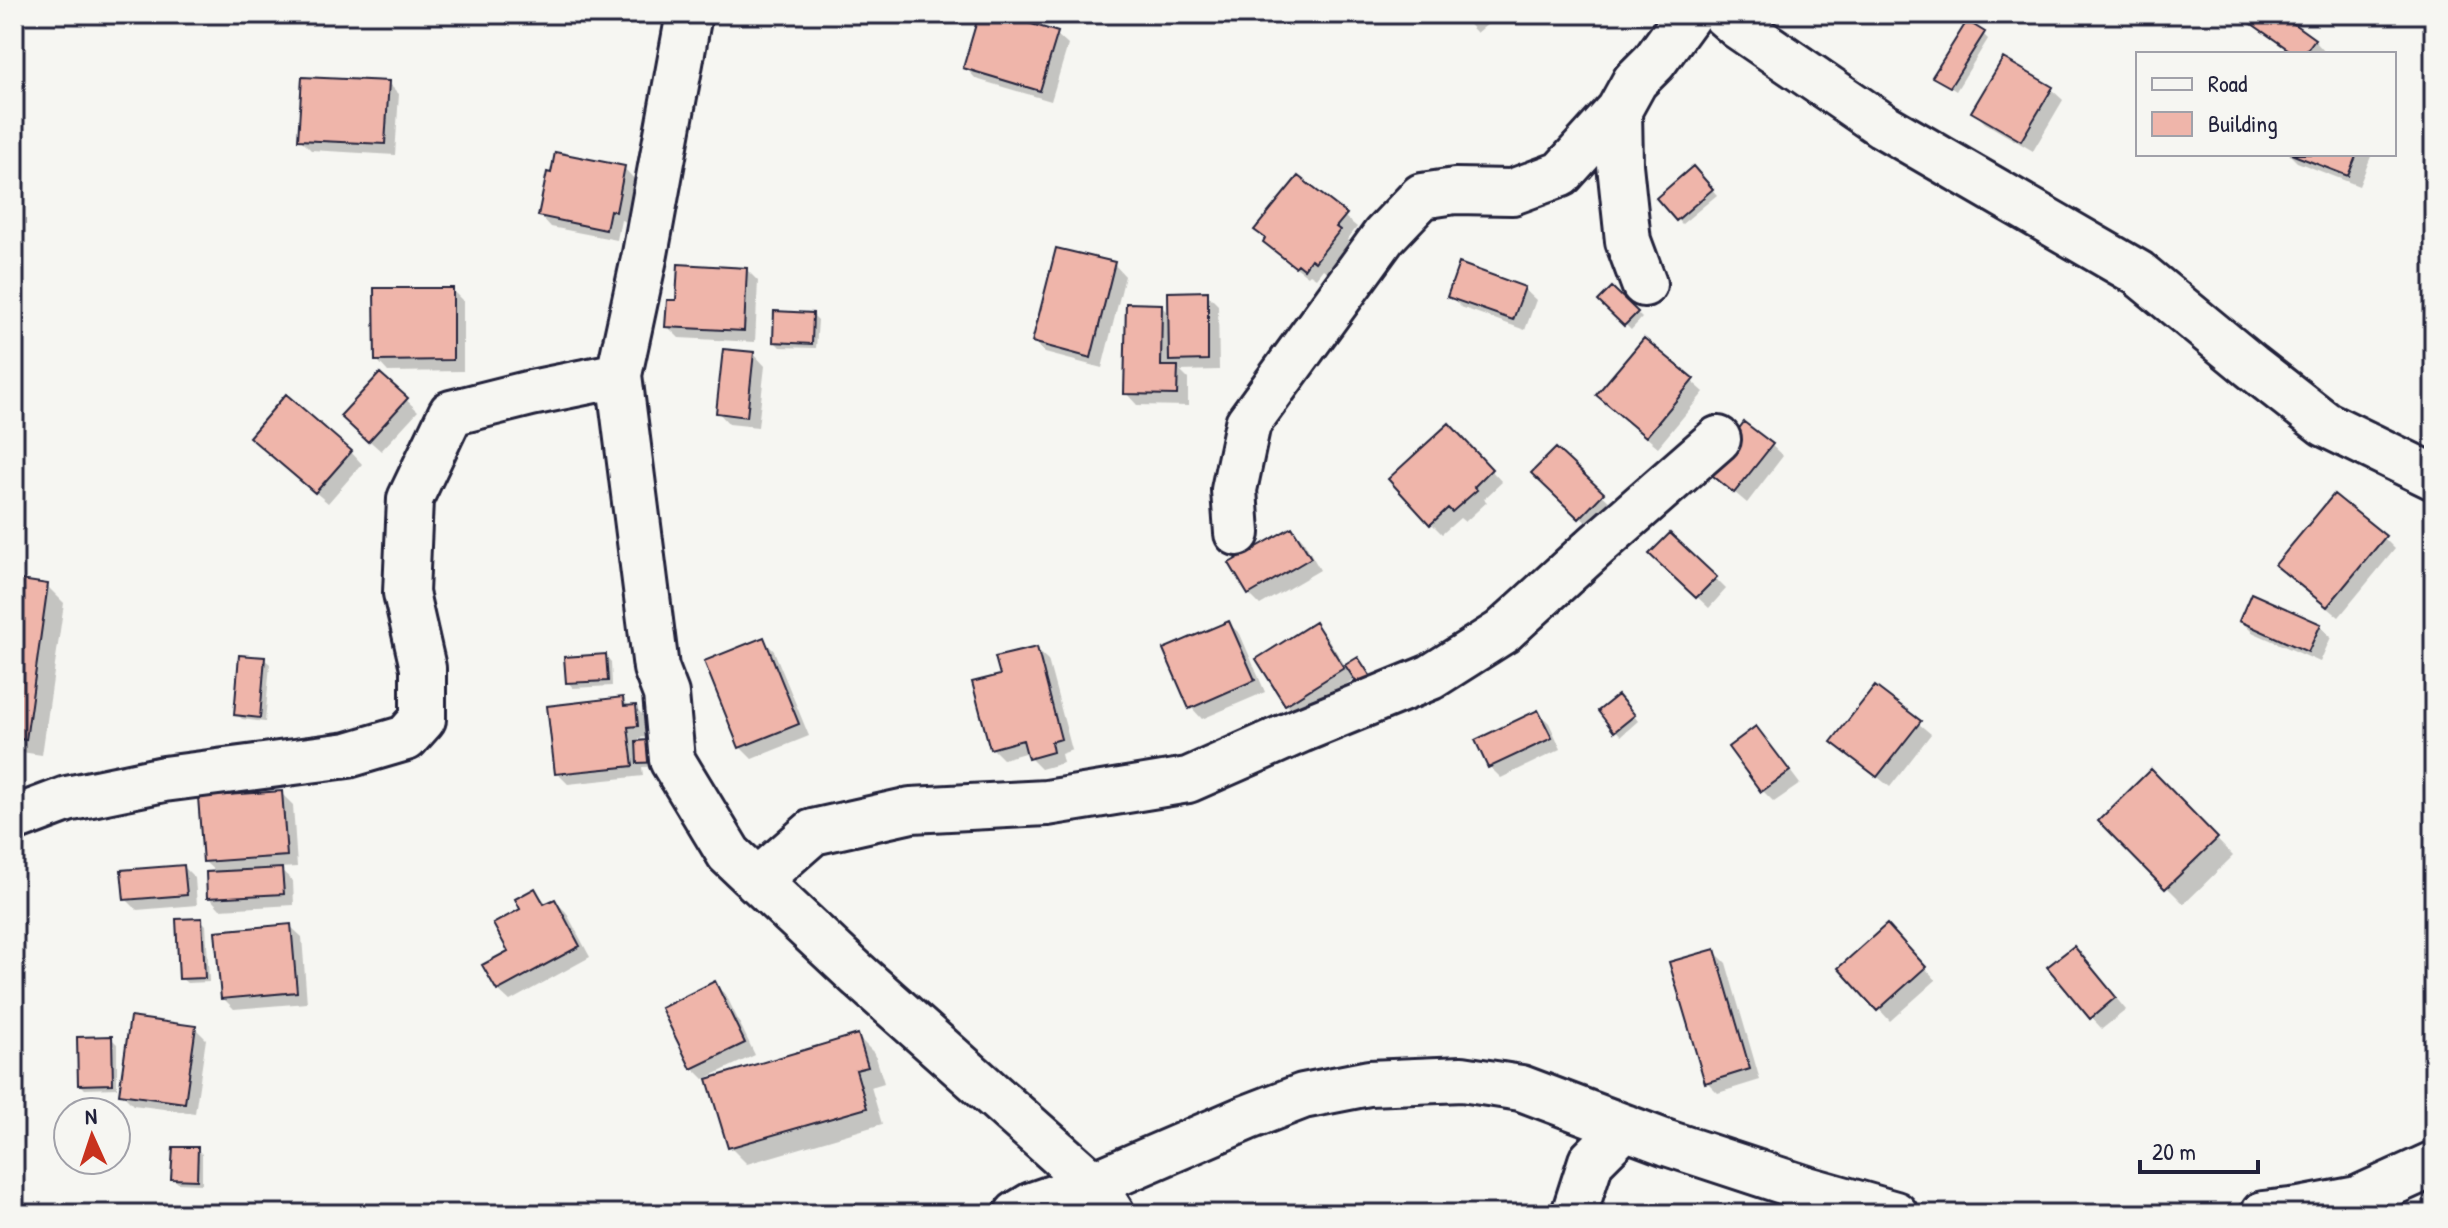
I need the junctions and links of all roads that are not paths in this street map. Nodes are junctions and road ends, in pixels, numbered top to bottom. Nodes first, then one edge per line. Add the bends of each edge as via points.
1 (689, 14) edge
2 (1689, 14) edge
3 (1724, 14) edge
4 (1619, 110) junction
5 (1644, 284) dead end
6 (619, 375) junction
7 (1718, 439) dead end
8 (2434, 477) edge
9 (1237, 533) dead end
10 (14, 819) edge
11 (757, 881) junction
12 (1625, 1127) junction
13 (2434, 1164) edge
14 (1103, 1199) edge
15 (1017, 1214) edge
16 (1574, 1214) edge
17 (1895, 1214) edge
18 (2263, 1214) edge

1 - 6 street
2 - 4 street via 1635,81
3 - 8 street via 1882,125 2138,273 2325,424
4 - 5 street via 1628,241
4 - 9 street via 1561,174 1512,192 1422,196 1384,236 1248,423 1234,490
6 - 10 street via 451,413 410,499 406,593 423,668 423,719 406,738 348,755 164,779 67,799
6 - 11 street via 672,760 729,854
7 - 11 street via 1502,632 1431,677 1188,780 1047,803 911,810 813,832
11 - 14 street
12 - 14 street via 1521,1088 1462,1079 1369,1083 1303,1096 1246,1118
12 - 16 street via 1591,1161
12 - 17 street
13 - 18 street via 2357,1199
14 - 15 street via 1032,1205

